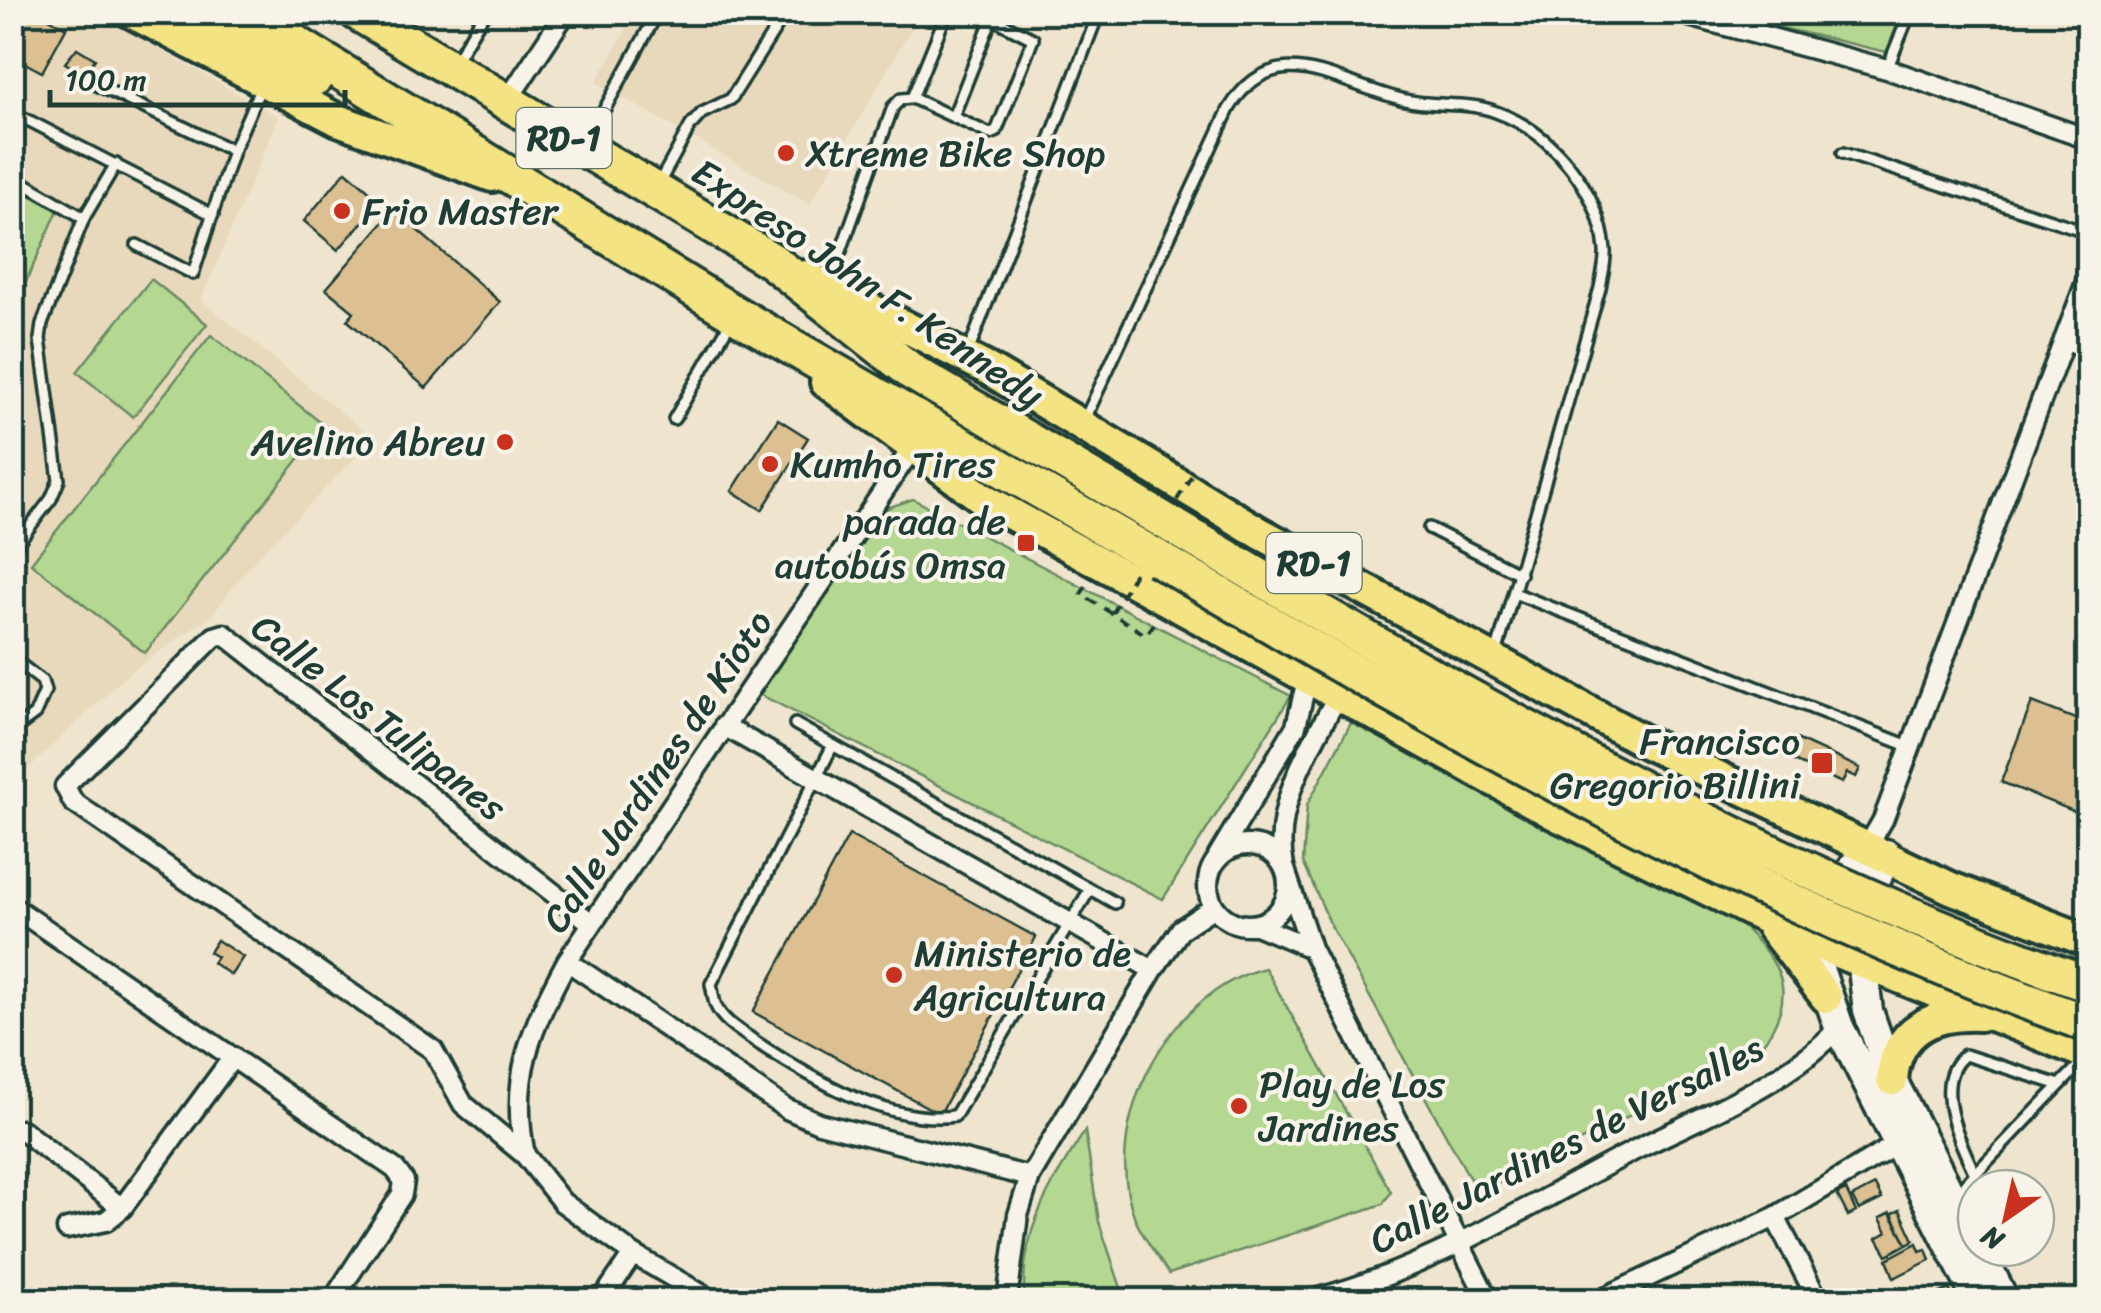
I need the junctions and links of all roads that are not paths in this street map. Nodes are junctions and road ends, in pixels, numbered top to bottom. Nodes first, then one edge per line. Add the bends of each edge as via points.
1 (131, 12) edge
2 (194, 12) edge
3 (244, 12) edge
4 (357, 12) edge
5 (485, 12) edge
6 (566, 12) edge
7 (658, 12) edge
8 (786, 12) edge
9 (947, 12) edge
10 (980, 12) edge
11 (1099, 12) edge
12 (1674, 12) edge
13 (1897, 12) edge
14 (1910, 12) edge
15 (992, 18) junction
16 (1906, 24) junction
17 (1887, 69) junction
18 (450, 70) junction
19 (264, 82) junction
20 (95, 84) dead end
21 (370, 90) junction
22 (912, 98) junction
23 (505, 104) junction
24 (12, 112) edge
25 (953, 118) junction
26 (2088, 138) edge
27 (583, 149) junction
28 (233, 151) junction
29 (1843, 153) dead end
30 (116, 164) junction
31 (12, 176) edge
32 (535, 191) junction
33 (654, 192) junction
34 (213, 215) junction
35 (84, 218) junction
36 (2088, 232) edge
37 (137, 245) dead end
38 (772, 261) junction
39 (2088, 277) edge
40 (828, 287) junction
41 (735, 314) junction
42 (2064, 340) junction
43 (2088, 349) edge
44 (966, 358) junction
45 (674, 420) dead end
46 (1080, 428) junction
47 (913, 447) junction
48 (1430, 528) dead end
49 (1166, 542) junction
50 (12, 550) edge
51 (1520, 574) junction
52 (1514, 593) junction
53 (12, 658) edge
54 (1495, 659) junction
55 (1306, 680) junction
56 (1337, 697) junction
57 (795, 724) dead end
58 (724, 726) junction
59 (12, 731) edge
60 (833, 745) junction
61 (1908, 746) junction
62 (814, 778) junction
63 (1786, 810) junction
64 (1879, 840) junction
65 (1214, 862) junction
66 (1286, 873) junction
67 (1952, 888) junction
68 (1090, 889) junction
69 (1116, 903) dead end
70 (12, 906) edge
71 (1214, 907) junction
72 (1758, 915) junction
73 (590, 922) junction
74 (1073, 924) junction
75 (1256, 924) junction
76 (2088, 941) edge
77 (1818, 944) junction
78 (1311, 948) junction
79 (567, 961) junction
80 (1862, 962) junction
81 (1153, 970) junction
82 (1915, 983) junction
83 (2088, 984) edge
84 (1826, 997) junction
85 (1994, 1016) junction
86 (2088, 1024) edge
87 (1839, 1028) junction
88 (2088, 1054) edge
89 (233, 1057) junction
90 (1892, 1080) junction
91 (2060, 1085) junction
92 (22, 1130) dead end
93 (1898, 1144) junction
94 (525, 1155) junction
95 (1973, 1168) edge
96 (1981, 1168) edge
97 (1030, 1177) junction
98 (1956, 1194) edge
99 (1952, 1198) junction
100 (1956, 1206) edge
101 (122, 1208) junction
102 (1775, 1217) junction
103 (67, 1229) dead end
104 (1458, 1242) junction
105 (633, 1254) junction
106 (1988, 1268) edge
107 (333, 1300) edge
108 (602, 1300) edge
109 (711, 1300) edge
110 (1007, 1300) edge
111 (1310, 1300) edge
112 (1488, 1300) edge
113 (1598, 1300) edge
114 (1818, 1300) edge
115 (1978, 1300) edge
116 (2004, 1300) edge

1 - 19 main road, RD-1
2 - 21 highway via 298,73
3 - 21 highway, RD-1
4 - 18 highway, Expreso John F. Kennedy / RD-1
5 - 18 lane
6 - 23 street
7 - 27 lane
8 - 33 lane via 731,99 691,125
9 - 22 lane
10 - 15 lane
11 - 44 lane
12 - 17 street
13 - 16 lane
14 - 16 lane
15 - 25 lane
15 - 25 lane via 1029,34 1032,45 996,132
16 - 17 lane
17 - 26 street
18 - 23 highway, Expreso John F. Kennedy / RD-1
19 - 28 lane
19 - 32 main road, RD-1 via 338,120
20 - 28 lane
21 - 32 highway, RD-1
22 - 25 lane
22 - 40 lane via 894,107
23 - 27 highway, Expreso John F. Kennedy / RD-1
24 - 30 lane
27 - 33 highway, Expreso John F. Kennedy / RD-1
28 - 34 lane
29 - 36 lane
30 - 34 lane
30 - 35 lane
31 - 35 lane
32 - 41 highway, Expreso John F. Kennedy / RD-1
33 - 38 highway, Expreso John F. Kennedy / RD-1
34 - 37 lane via 193,274
35 - 50 lane via 40,340 59,480
38 - 40 main road, RD-1
38 - 49 highway, Expreso John F. Kennedy / RD-1 via 912,372
39 - 42 street
40 - 44 main road, RD-1
41 - 45 lane
41 - 47 main road, RD-1
41 - 49 highway, Expreso John F. Kennedy / RD-1
42 - 43 street
42 - 61 street
44 - 46 main road, RD-1
46 - 51 lane via 1242,86 1258,74 1294,66 1410,102 1495,111 1529,127 1563,158 1595,204 1606,252
46 - 54 main road, RD-1
47 - 55 main road, RD-1 via 982,498
47 - 58 street, Calle Jardines de Kioto
48 - 51 lane
49 - 83 highway, Expreso John F. Kennedy / RD-1, bridge via 1780,861
49 - 86 highway, Expreso John F. Kennedy / RD-1, bridge via 1502,753 1816,916
51 - 52 lane
52 - 54 lane
52 - 61 lane
53 - 59 lane via 45,690 35,714
54 - 63 main road, RD-1
55 - 56 main road, RD-1
55 - 65 street via 1296,726
56 - 66 street via 1290,791 1279,844
56 - 72 main road, RD-1
57 - 60 lane
58 - 62 street
58 - 73 street, Calle Jardines de Kioto
60 - 62 lane
60 - 68 lane
61 - 64 street
62 - 74 street
62 - 74 lane via 711,984 716,1008 731,1025 802,1072 857,1099 938,1119 954,1116
63 - 64 main road, RD-1
63 - 72 main road via 1816,852 1816,882 1791,909
64 - 67 main road, RD-1
64 - 77 main road via 1825,909
64 - 80 main road via 1858,928
65 - 66 street via 1251,845 1276,856
65 - 71 street via 1208,884
66 - 75 street via 1288,892 1277,913
66 - 78 street
67 - 76 main road, RD-1
67 - 82 main road via 1922,894 1900,924 1901,956
68 - 69 lane
68 - 74 lane
70 - 89 street
71 - 75 street via 1233,922
71 - 81 street via 1181,929
72 - 77 main road, RD-1
72 - 84 main road
73 - 79 street, Calle Jardines de Kioto
73 - 94 street, Calle Los Tulipanes via 224,634 65,786 73,802 433,1050 463,1104
74 - 81 street
75 - 78 street
77 - 80 main road, RD-1
77 - 84 main road
78 - 104 street
79 - 94 street, Calle Jardines de Kioto via 535,1020 517,1090
79 - 97 street via 786,1109
80 - 82 main road, RD-1
80 - 90 main road via 1868,1011
81 - 97 street
82 - 85 main road, RD-1
84 - 87 main road
85 - 88 main road, RD-1
85 - 90 main road via 1956,1014 1926,1022 1901,1044
87 - 93 main road
87 - 104 street, Calle Jardines de Versalles via 1801,1063
88 - 91 lane
89 - 101 street
89 - 107 street via 404,1181
90 - 99 main road
91 - 95 lane via 1965,1055 1954,1064 1946,1092
91 - 96 lane
92 - 101 street
93 - 102 street
93 - 115 main road
94 - 105 street via 562,1202
97 - 110 street
98 - 99 lane
99 - 100 main road
101 - 103 street via 106,1221
102 - 113 street
102 - 114 street
104 - 111 street, Calle Jardines de Versalles
104 - 112 street
105 - 108 street
105 - 109 street
106 - 116 main road

